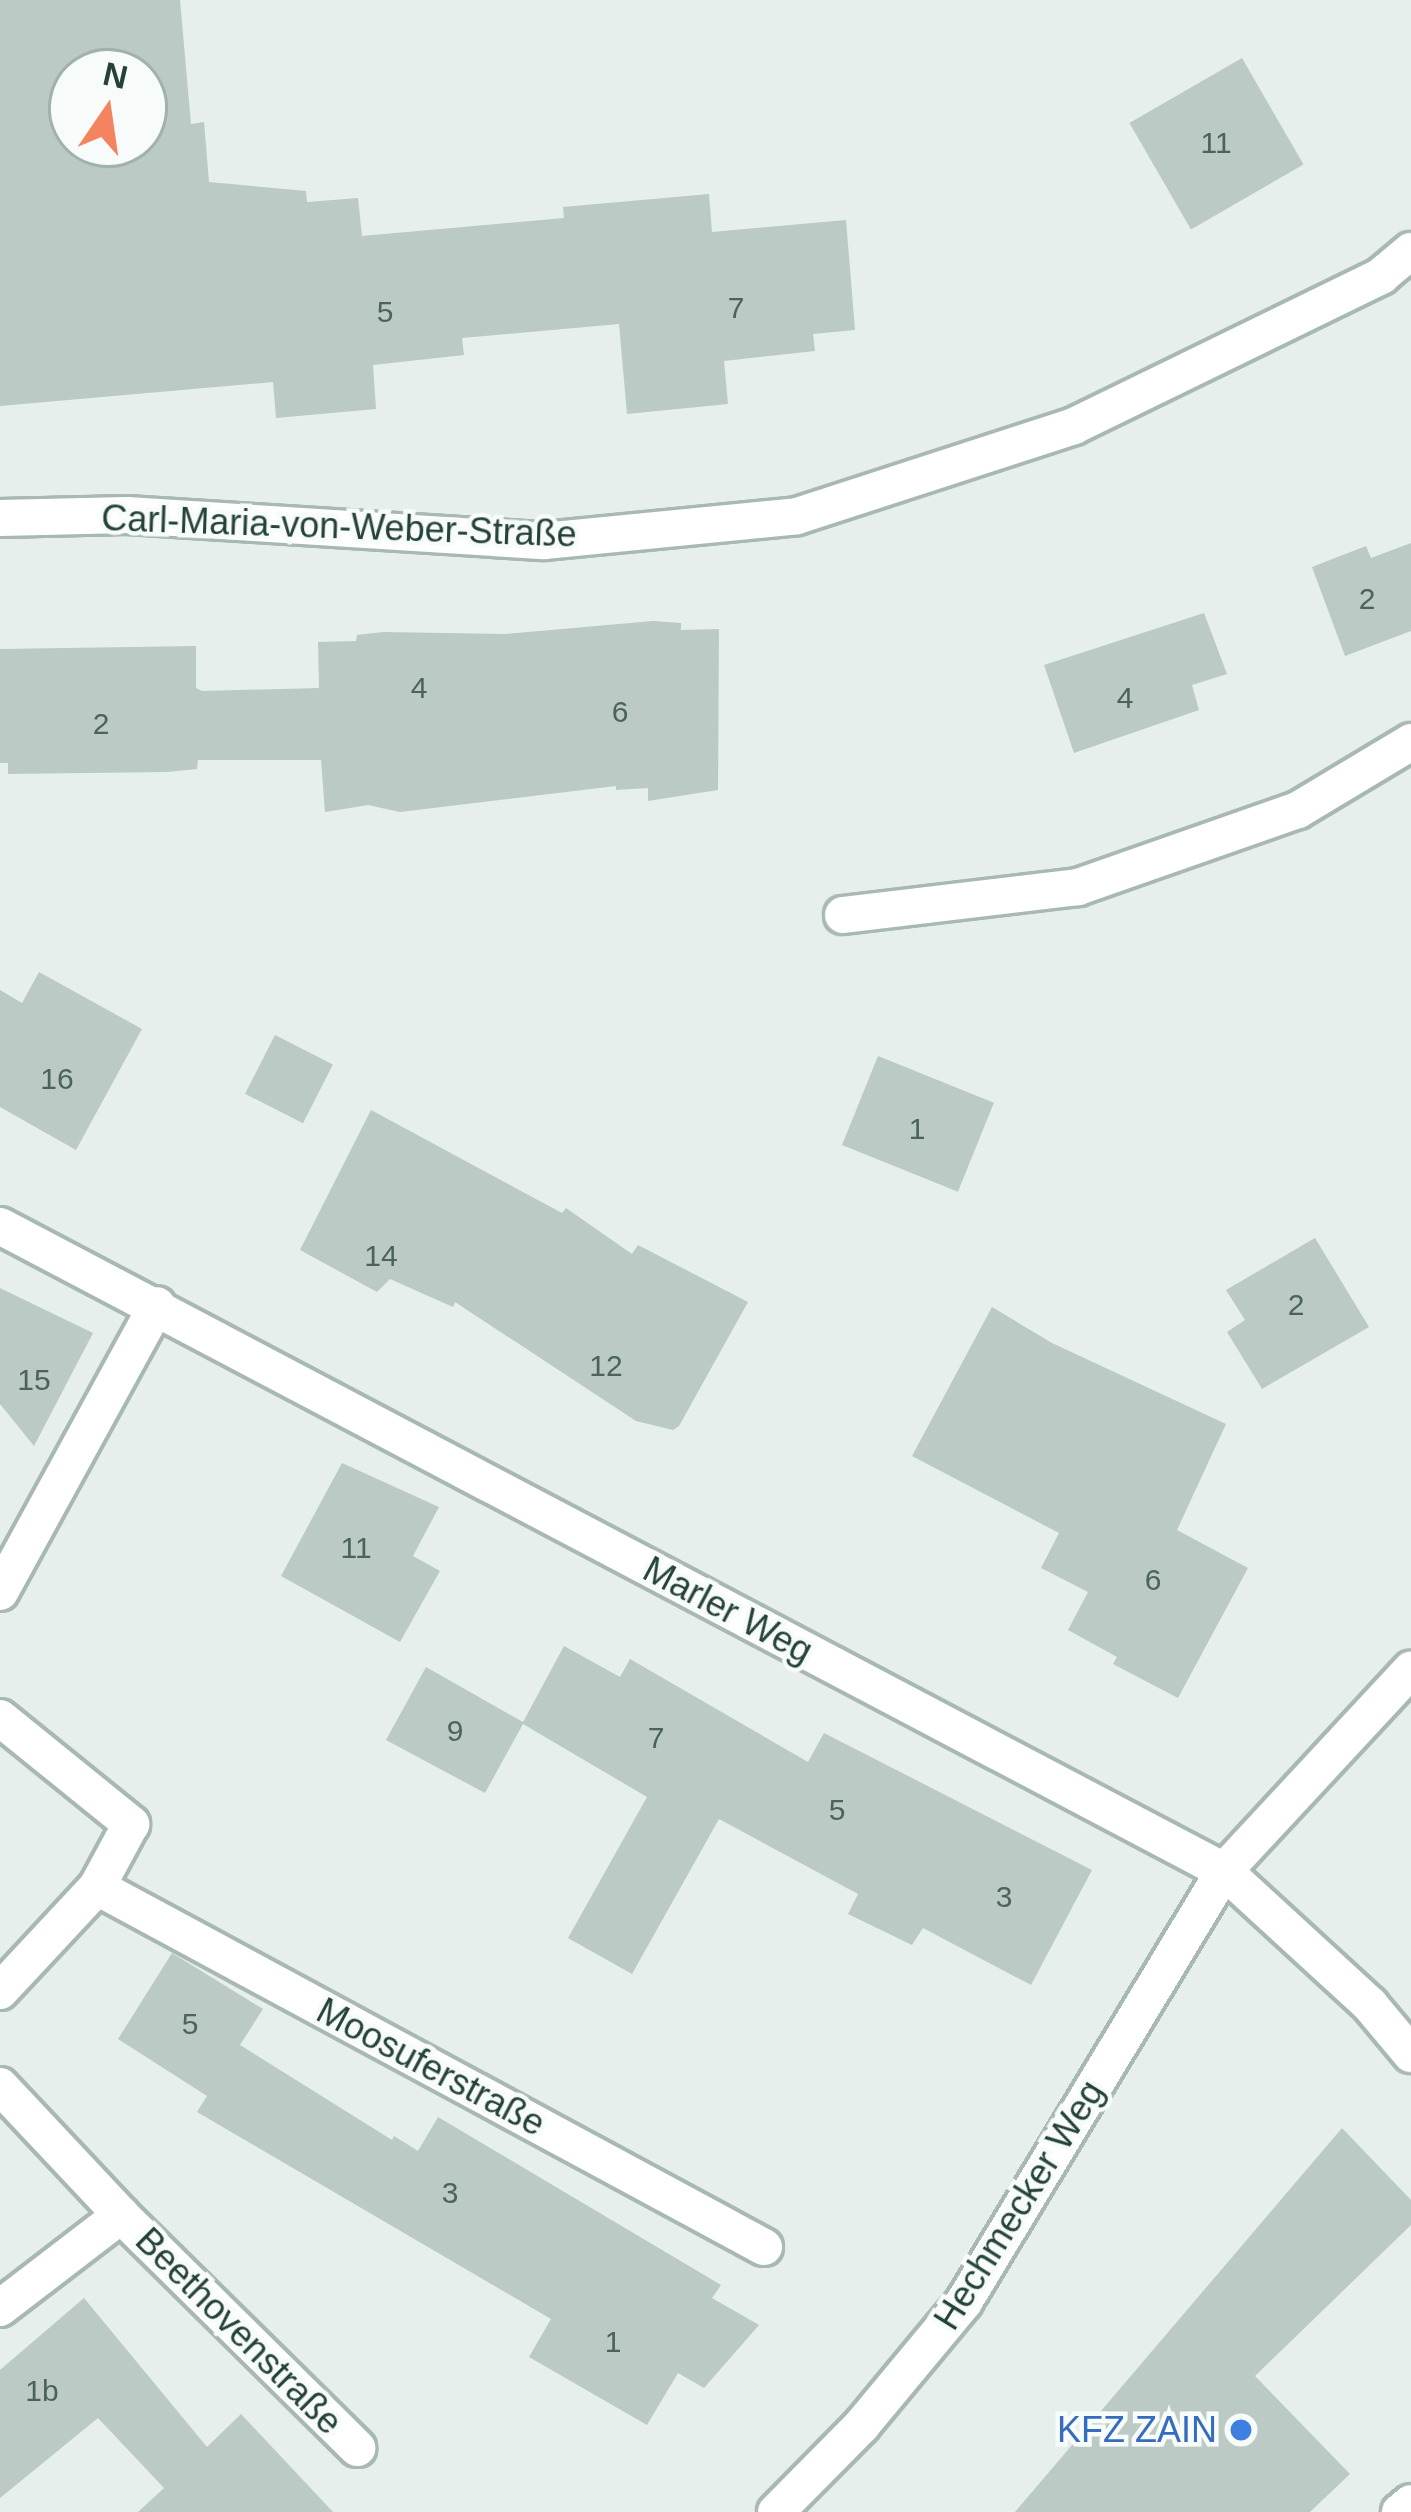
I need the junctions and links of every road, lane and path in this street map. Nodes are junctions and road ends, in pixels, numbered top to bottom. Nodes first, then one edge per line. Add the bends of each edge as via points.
1 (1411, 251) edge
2 (0, 518) edge
3 (1411, 742) edge
4 (843, 915) dead end
5 (0, 1226) edge
6 (157, 1305) junction
7 (0, 1592) edge
8 (1411, 1670) edge
9 (0, 1718) edge
10 (1224, 1870) junction
11 (97, 1887) junction
12 (0, 1991) edge
13 (1411, 2054) edge
14 (0, 2086) edge
15 (121, 2215) junction
16 (764, 2247) dead end
17 (0, 2308) edge
18 (356, 2448) dead end
19 (1411, 2503) edge
20 (776, 2512) edge
21 (1400, 2512) edge

1 - 2 street, Carl-Maria-von-Weber-Straße via 1381,276 1074,426 797,516 544,541 127,515
3 - 4 street via 1298,810 1078,886
5 - 6 street, Marler Weg
6 - 7 street
6 - 10 street, Marler Weg
8 - 10 street, Hechmecker Weg
9 - 11 street via 131,1824
10 - 13 street, Marler Weg via 1370,2005
10 - 20 street, Hechmecker Weg via 964,2302 862,2425
11 - 12 street
11 - 16 street, Moosuferstraße
14 - 15 street, Beethovenstraße
15 - 17 street, Beethovenstraße
15 - 18 street, Beethovenstraße
19 - 21 street

